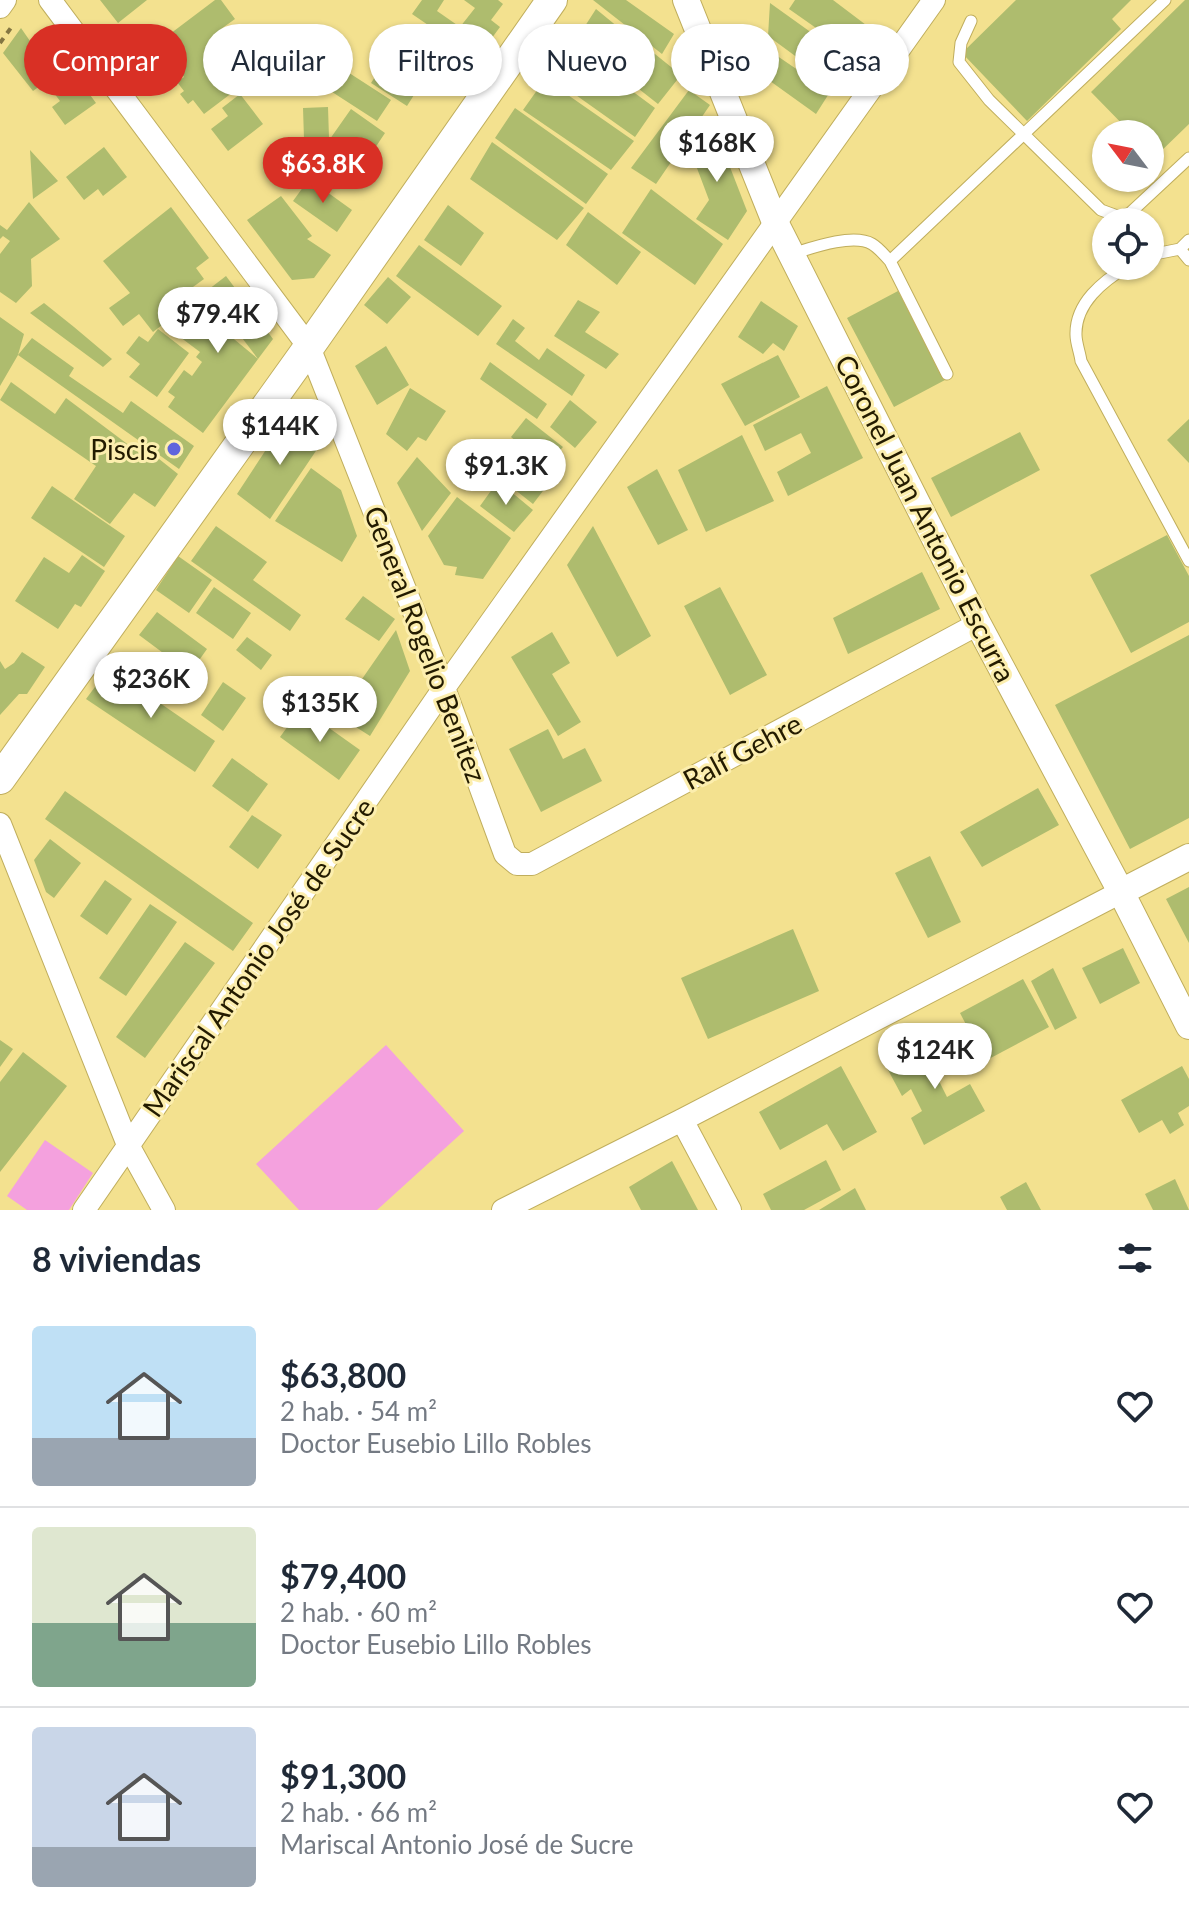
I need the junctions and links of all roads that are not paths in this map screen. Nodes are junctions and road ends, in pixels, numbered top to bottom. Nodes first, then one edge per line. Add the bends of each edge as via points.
1 (5, 0) edge
2 (50, 0) edge
3 (552, 0) edge
4 (686, 0) edge
5 (934, 0) edge
6 (1165, 0) edge
7 (7, 15) edge
8 (971, 21) dead end
9 (1022, 134) junction
10 (1189, 158) edge
11 (775, 222) junction
12 (1185, 244) edge
13 (1164, 251) edge
14 (791, 254) junction
15 (1189, 260) edge
16 (890, 261) junction
17 (1107, 280) edge
18 (309, 347) junction
19 (947, 374) dead end
20 (1189, 561) edge
21 (978, 624) junction
22 (444, 688) junction
23 (0, 779) edge
24 (0, 824) edge
25 (505, 854) joint
26 (1189, 857) edge
27 (1121, 892) junction
28 (1189, 1026) edge
29 (682, 1120) junction
30 (128, 1145) junction
31 (84, 1210) edge
32 (164, 1210) edge
33 (503, 1210) edge
34 (730, 1210) edge

1 - 7 street
2 - 18 street, General Rogelio Benitez
3 - 18 main road
4 - 11 street, Coronel Juan Antonio Escurra
5 - 11 street, Mariscal Antonio José de Sucre
6 - 9 lane
8 - 9 lane via 959,62
9 - 10 lane via 1101,210 1120,217
9 - 16 lane
11 - 14 street, Coronel Juan Antonio Escurra
11 - 22 street, Mariscal Antonio José de Sucre
12 - 13 lane
12 - 15 lane
14 - 16 lane via 855,240 869,242
14 - 21 street, Coronel Juan Antonio Escurra
16 - 19 lane
17 - 20 lane via 1079,313 1081,361
18 - 22 street, General Rogelio Benitez
18 - 23 main road
21 - 25 street, Ralf Gehre via 532,864 517,864
21 - 27 street, Coronel Juan Antonio Escurra
22 - 25 street, General Rogelio Benitez
22 - 30 street, Mariscal Antonio José de Sucre
24 - 30 street
26 - 27 street
27 - 28 street, Coronel Juan Antonio Escurra
27 - 29 street
29 - 33 street
29 - 34 street
30 - 31 street, Mariscal Antonio José de Sucre
30 - 32 street

